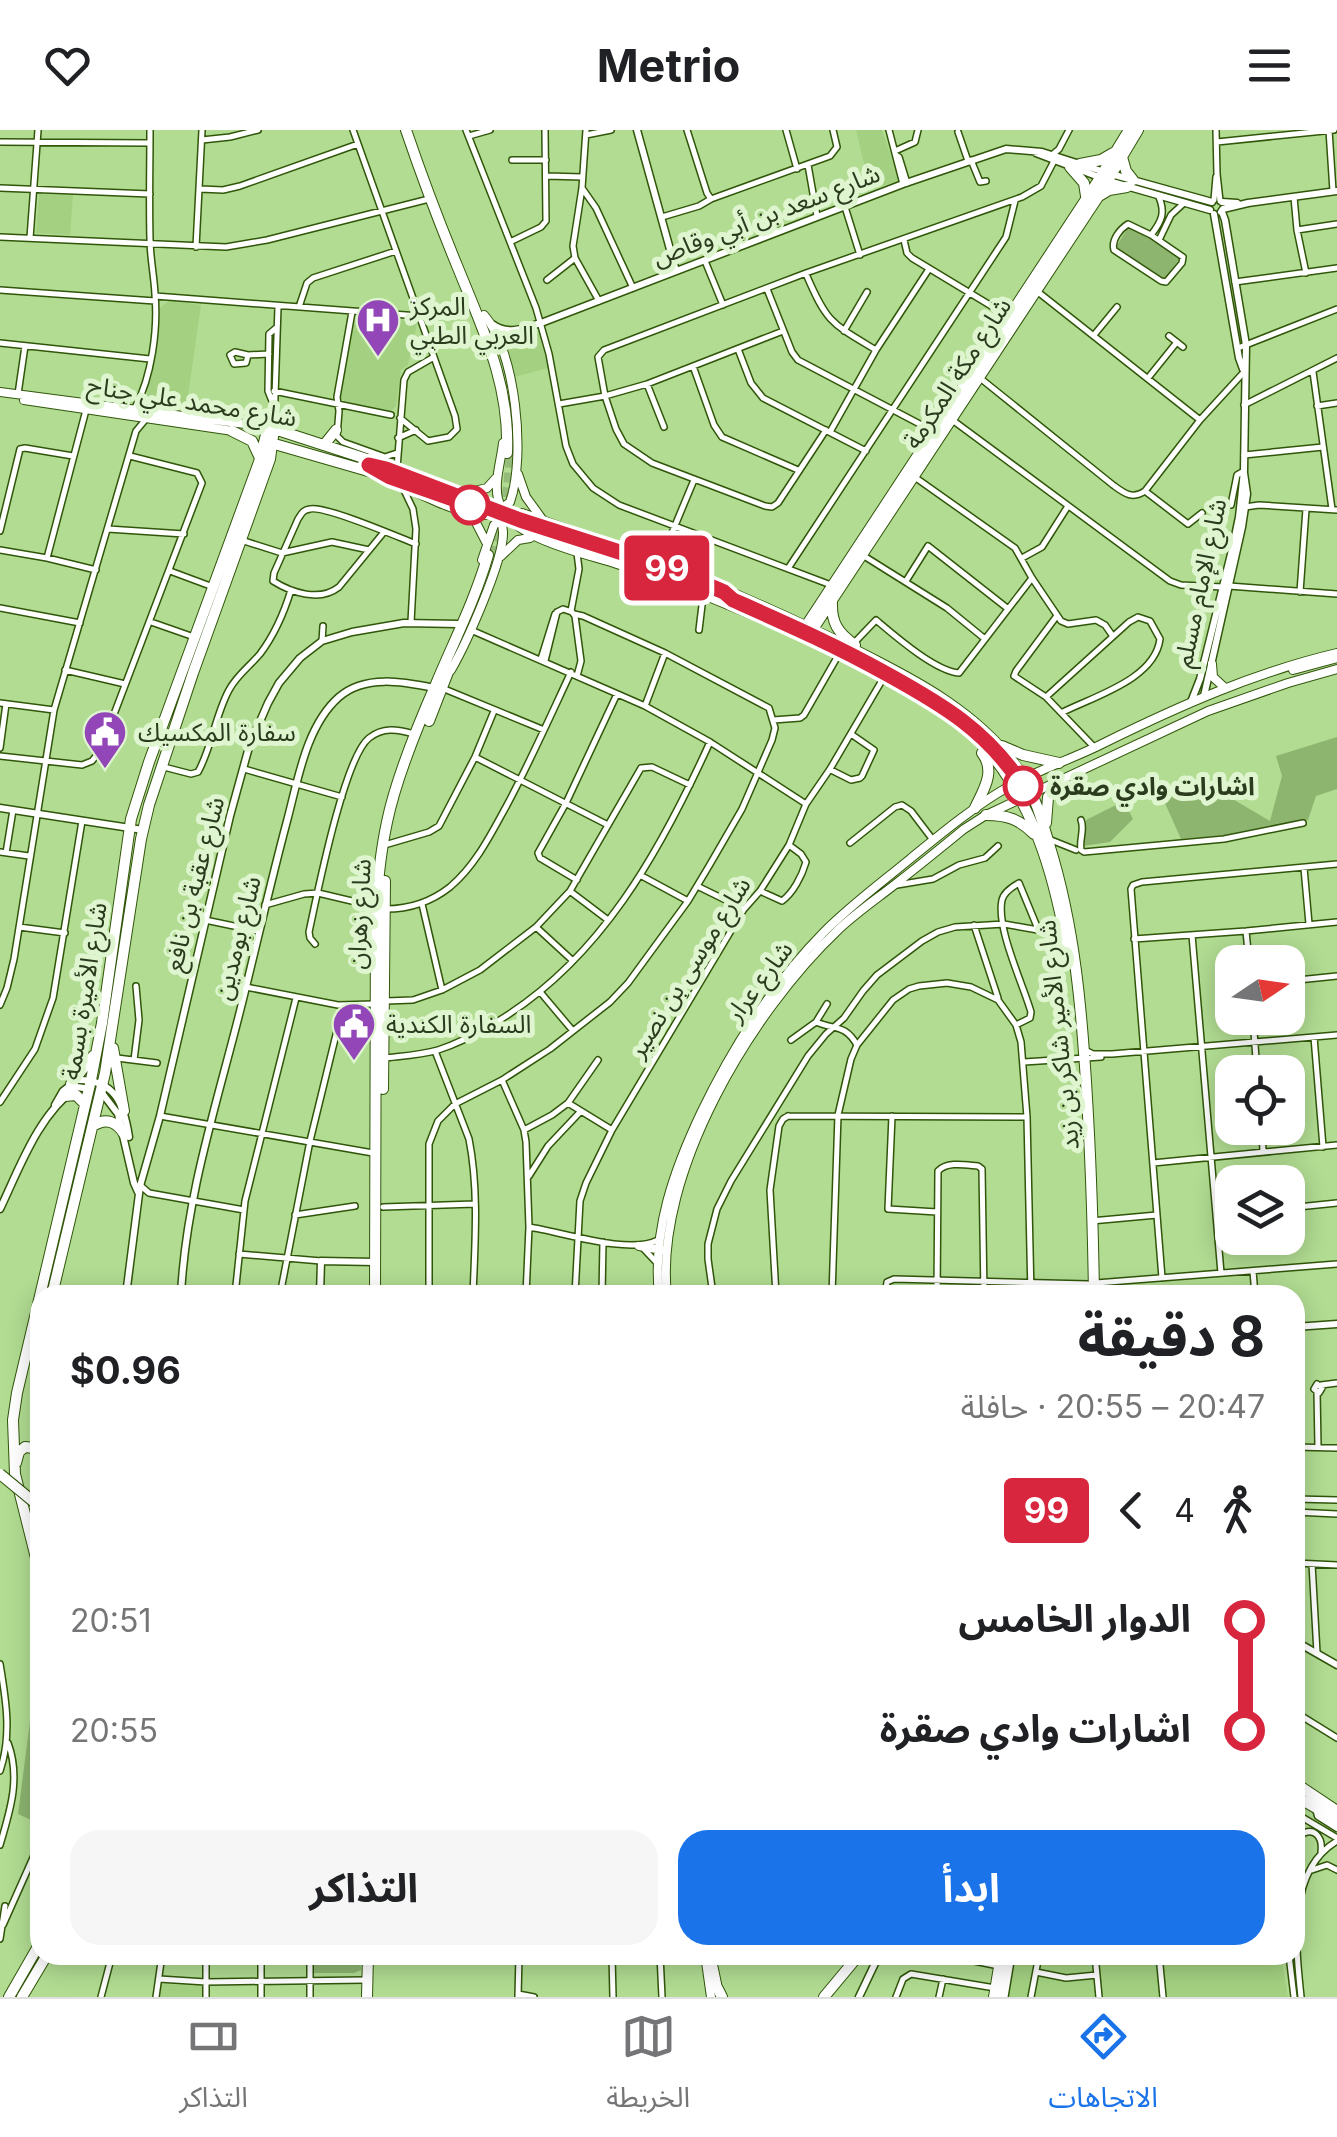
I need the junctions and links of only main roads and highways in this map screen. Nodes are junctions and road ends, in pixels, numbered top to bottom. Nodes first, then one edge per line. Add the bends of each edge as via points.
1 (410, 130) edge
2 (1129, 130) edge
3 (1138, 130) edge
4 (1118, 155) junction
5 (1092, 198) junction
6 (484, 318) junction
7 (0, 394) edge
8 (130, 412) junction
9 (148, 414) junction
10 (271, 425) junction
11 (336, 430) road end
12 (232, 431) junction
13 (269, 442) junction
14 (324, 446) junction
15 (296, 451) junction
16 (512, 457) junction
17 (266, 462) junction
18 (375, 467) junction
19 (500, 468) junction
20 (466, 493) junction
21 (478, 509) junction
22 (501, 514) junction
23 (520, 522) dead end
24 (545, 522) junction
25 (545, 540) junction
26 (486, 542) junction
27 (492, 559) junction
28 (665, 572) junction
29 (832, 599) junction
30 (806, 632) junction
31 (1337, 656) edge
32 (1212, 664) road end
33 (1337, 669) edge
34 (884, 671) junction
35 (440, 684) junction
36 (1225, 688) junction
37 (1204, 696) junction
38 (932, 703) junction
39 (1179, 724) junction
40 (996, 744) junction
41 (1059, 763) junction
42 (1061, 780) junction
43 (1018, 781) junction
44 (1026, 796) junction
45 (976, 808) junction
46 (986, 815) junction
47 (1044, 836) junction
48 (380, 908) junction
49 (380, 1003) junction
50 (113, 1031) junction
51 (97, 1052) junction
52 (1083, 1054) junction
53 (70, 1084) road end
54 (96, 1086) junction
55 (65, 1096) road end
56 (85, 1104) junction
57 (124, 1111) road end
58 (94, 1126) junction
59 (124, 1134) road end
60 (639, 1246) road end
61 (662, 1251) junction
62 (42, 1285) edge
63 (54, 1285) edge
64 (377, 1285) edge
65 (379, 1285) edge
66 (658, 1285) edge
67 (666, 1285) edge
68 (1091, 1285) edge
69 (30, 1338) edge
70 (30, 1448) edge
71 (14, 1474) junction
72 (0, 1478) edge
73 (30, 1502) edge
74 (29, 1537) joint
75 (30, 1540) edge
76 (1305, 1798) edge
77 (1305, 1799) edge
78 (1337, 1811) edge
79 (1337, 1820) edge
80 (30, 1960) edge
81 (40, 1965) edge
82 (365, 1965) edge
83 (710, 1965) edge
84 (844, 1965) edge
85 (851, 1965) edge
86 (1000, 1965) edge
87 (1005, 1965) edge
88 (718, 1995) edge
89 (998, 1995) edge
90 (822, 1996) edge
91 (9, 1997) edge
92 (22, 1997) edge
93 (364, 1997) edge

1 - 6 main road
1 - 6 main road via 430,199
2 - 4 main road, شارع مكة المكرمة
3 - 4 main road, شارع مكة المكرمة
4 - 5 main road, شارع مكة المكرمة
4 - 5 main road via 1130,184
4 - 5 main road via 1075,166
5 - 29 main road, شارع مكة المكرمة
5 - 30 main road, شارع مكة المكرمة via 1008,316
6 - 16 main road
6 - 16 main road via 500,346 515,402
6 - 19 main road via 502,412
7 - 8 main road, شارع محمد علي جناح
7 - 8 main road, شارع محمد علي جناح
8 - 9 main road, شارع محمد علي جناح
9 - 10 main road, شارع محمد علي جناح
9 - 12 main road, شارع محمد علي جناح
10 - 13 main road, شارع الأميرة بسمة
10 - 14 main road, شارع محمد علي جناح
11 - 14 main road
12 - 13 main road, شارع محمد علي جناح
12 - 17 main road via 252,441
13 - 15 main road, شارع محمد علي جناح
13 - 17 main road, شارع الأميرة بسمة
14 - 18 main road, شارع محمد علي جناح
15 - 17 main road via 278,452
15 - 18 main road, شارع محمد علي جناح
16 - 22 main road via 512,494
16 - 24 main road via 531,507
17 - 50 main road, شارع الأميرة بسمة via 160,766 143,830
17 - 51 main road, شارع الأميرة بسمة via 194,637 130,827
18 - 20 main road, شارع محمد علي جناح via 397,468
18 - 21 main road, شارع محمد علي جناح
18 - 21 main road, شارع محمد علي جناح via 417,493
19 - 20 main road via 489,487
19 - 22 main road
20 - 22 main road, شارع محمد علي جناح
21 - 22 main road, شارع محمد علي جناح via 481,515
21 - 26 main road
22 - 24 main road
22 - 25 main road
22 - 26 main road
22 - 27 main road via 503,536
23 - 28 main road
24 - 28 main road via 638,555
25 - 27 main road via 518,540
25 - 28 main road via 634,570
26 - 35 main road
27 - 35 main road, شارع زهران
27 - 35 main road via 471,630
28 - 30 main road
28 - 30 main road via 703,594
29 - 30 main road, شارع مكة المكرمة
29 - 34 main road via 838,632
30 - 34 main road
30 - 34 main road
31 - 36 main road, شارع عرار
32 - 36 main road via 1213,677
33 - 39 main road, شارع عرار
34 - 38 main road
34 - 40 main road via 945,700
35 - 48 main road, شارع زهران via 388,844
35 - 48 main road, شارع زهران via 387,820
36 - 37 main road, شارع عرار
37 - 39 main road
37 - 41 main road, شارع عرار
38 - 43 main road
38 - 45 main road via 988,760
39 - 42 main road, شارع عرار
40 - 41 main road
40 - 43 main road
41 - 43 main road, شارع عرار
42 - 44 main road, شارع عرار
42 - 47 main road via 1048,797
43 - 44 main road, شارع الأمير شاكر بن زيد
43 - 45 main road, شارع عرار
44 - 46 main road, شارع عرار
44 - 47 main road, شارع الأمير شاكر بن زيد
45 - 61 main road, شارع عرار via 868,892 775,987 685,1148 670,1189
46 - 47 main road via 1013,818
46 - 61 main road, شارع عرار via 870,902 780,995 695,1142
47 - 52 main road, شارع الأمير شاكر بن زيد
47 - 52 main road, شارع الأمير شاكر بن زيد via 1074,943
48 - 49 main road, شارع زهران
49 - 64 main road, شارع زهران
49 - 65 main road, شارع زهران
50 - 54 main road, شارع الأميرة بسمة
50 - 57 main road
51 - 53 main road
51 - 54 main road, شارع الأميرة بسمة
52 - 68 main road, شارع الأمير شاكر بن زيد
54 - 56 main road, شارع الأميرة بسمة
54 - 58 main road, شارع الأميرة بسمة
55 - 56 main road via 76,1094
56 - 62 main road, شارع الأميرة بسمة
58 - 59 main road via 112,1122
58 - 63 main road, شارع الأميرة بسمة
60 - 61 main road
61 - 66 main road, شارع عرار
61 - 67 main road, شارع عرار
69 - 71 main road, شارع الأميرة بسمة via 13,1420
70 - 71 main road via 16,1458
71 - 74 main road, شارع الأميرة بسمة
72 - 73 main road, bridge
74 - 75 main road, شارع الأميرة بسمة
76 - 78 main road
77 - 79 main road
80 - 91 main road
81 - 92 main road
82 - 93 main road
83 - 88 main road
84 - 90 main road
85 - 90 main road
86 - 89 main road
87 - 89 main road

